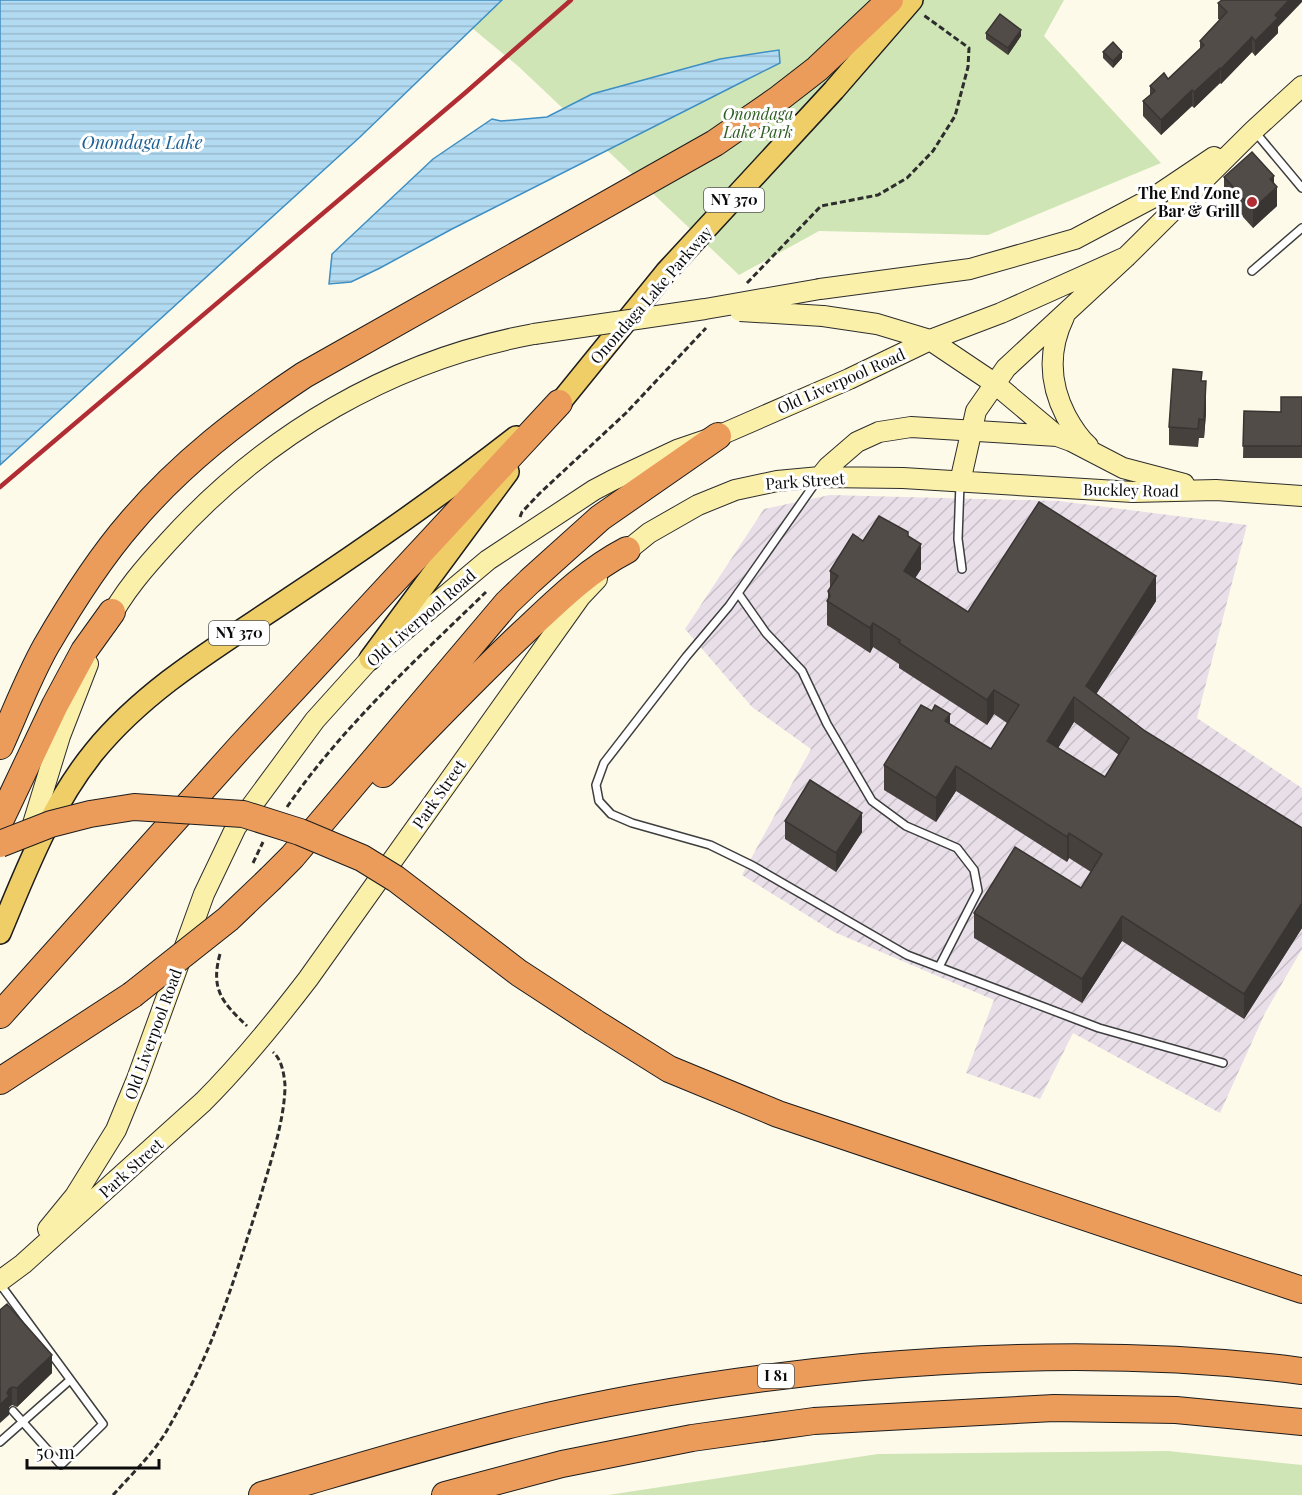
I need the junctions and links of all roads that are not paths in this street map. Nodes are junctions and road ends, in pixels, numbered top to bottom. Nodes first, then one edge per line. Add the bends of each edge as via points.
1 (890, 0) edge
2 (912, 0) edge
3 (1302, 86) edge
4 (1254, 130) junction
5 (1302, 188) edge
6 (1302, 228) edge
7 (1126, 257) junction
8 (1252, 270) dead end
9 (705, 309) junction
10 (1066, 312) junction
11 (930, 340) junction
12 (994, 383) junction
13 (559, 403) junction
14 (972, 430) junction
15 (718, 436) junction
16 (1057, 436) junction
17 (1102, 457) junction
18 (820, 477) junction
19 (960, 482) junction
20 (1216, 490) junction
21 (1302, 496) edge
22 (627, 550) junction
23 (962, 569) dead end
24 (738, 593) junction
25 (112, 612) junction
26 (370, 659) junction
27 (0, 746) edge
28 (0, 821) edge
29 (0, 844) edge
30 (271, 878) junction
31 (0, 932) edge
32 (939, 968) junction
33 (8, 1007) edge
34 (1222, 1063) dead end
35 (0, 1081) edge
36 (0, 1281) edge
37 (1302, 1290) edge
38 (16, 1306) junction
39 (8, 1313) edge
40 (1302, 1371) edge
41 (70, 1380) junction
42 (13, 1411) dead end
43 (22, 1421) junction
44 (1302, 1422) edge
45 (1, 1439) edge
46 (263, 1495) edge
47 (445, 1495) edge

1 - 27 highway via 817,69 715,143 304,375 205,448 130,523 79,590 45,649
2 - 13 main road, Onondaga Lake Parkway / NY 370 via 666,272
3 - 4 main road, Old Liverpool Road
4 - 5 lane
4 - 7 main road, Old Liverpool Road
4 - 9 main road, bridge via 1155,196 1075,239 970,269
6 - 8 lane
7 - 10 main road, Old Liverpool Road
7 - 11 main road, Old Liverpool Road
9 - 11 main road, bridge via 823,316 876,324
9 - 25 main road, bridge via 534,334 474,348 369,389 288,435 201,506 150,562
10 - 12 main road, Old Liverpool Road
10 - 17 main road via 1053,345 1052,375 1073,430
11 - 12 main road
11 - 15 main road, Old Liverpool Road
12 - 14 main road, Old Liverpool Road via 976,411
12 - 16 main road
13 - 26 main road, NY 370
13 - 31 main road, NY 370 via 457,482 190,666 127,715 76,775 46,828
13 - 33 highway via 241,746
14 - 16 main road
14 - 18 main road via 911,427 879,432 857,442
14 - 19 main road, Old Liverpool Road
15 - 26 main road, Old Liverpool Road via 677,450 594,490 488,560
15 - 30 highway via 600,518 530,581
16 - 17 main road
17 - 20 main road via 1124,468
18 - 19 main road, Park Street
18 - 22 main road, Park Street via 735,490 649,532
18 - 24 lane
19 - 20 main road, Buckley Road via 1133,492
19 - 23 lane via 958,539
20 - 21 main road, Buckley Road
22 - 30 highway via 577,581 499,655 316,843
22 - 36 main road, Park Street via 580,597 308,979 228,1077 159,1144
24 - 32 lane via 766,633 802,670 827,724 872,801 906,826 957,848 974,870 978,891
24 - 32 lane via 604,763 596,783 599,801 610,814 632,823 710,844 907,955
25 - 28 highway via 84,651 55,705
25 - 31 main road via 60,735
26 - 36 main road, Old Liverpool Road / NY 370 via 315,720 236,827 204,894 116,1130 75,1196
29 - 37 highway, bridge via 51,824 134,807 243,814 300,832 362,858 396,879 519,973 669,1069 778,1114
30 - 35 highway, bridge via 228,919 132,995
32 - 34 lane via 1099,1028
36 - 38 lane
38 - 39 lane
38 - 41 lane
40 - 46 highway, I 81 via 1262,1365 1069,1357 943,1360 790,1374 636,1397 525,1421
41 - 43 lane
41 - 43 lane via 103,1424 61,1465
42 - 43 lane
43 - 45 lane
44 - 47 highway via 1176,1410 1054,1408 814,1421 692,1438 562,1464

